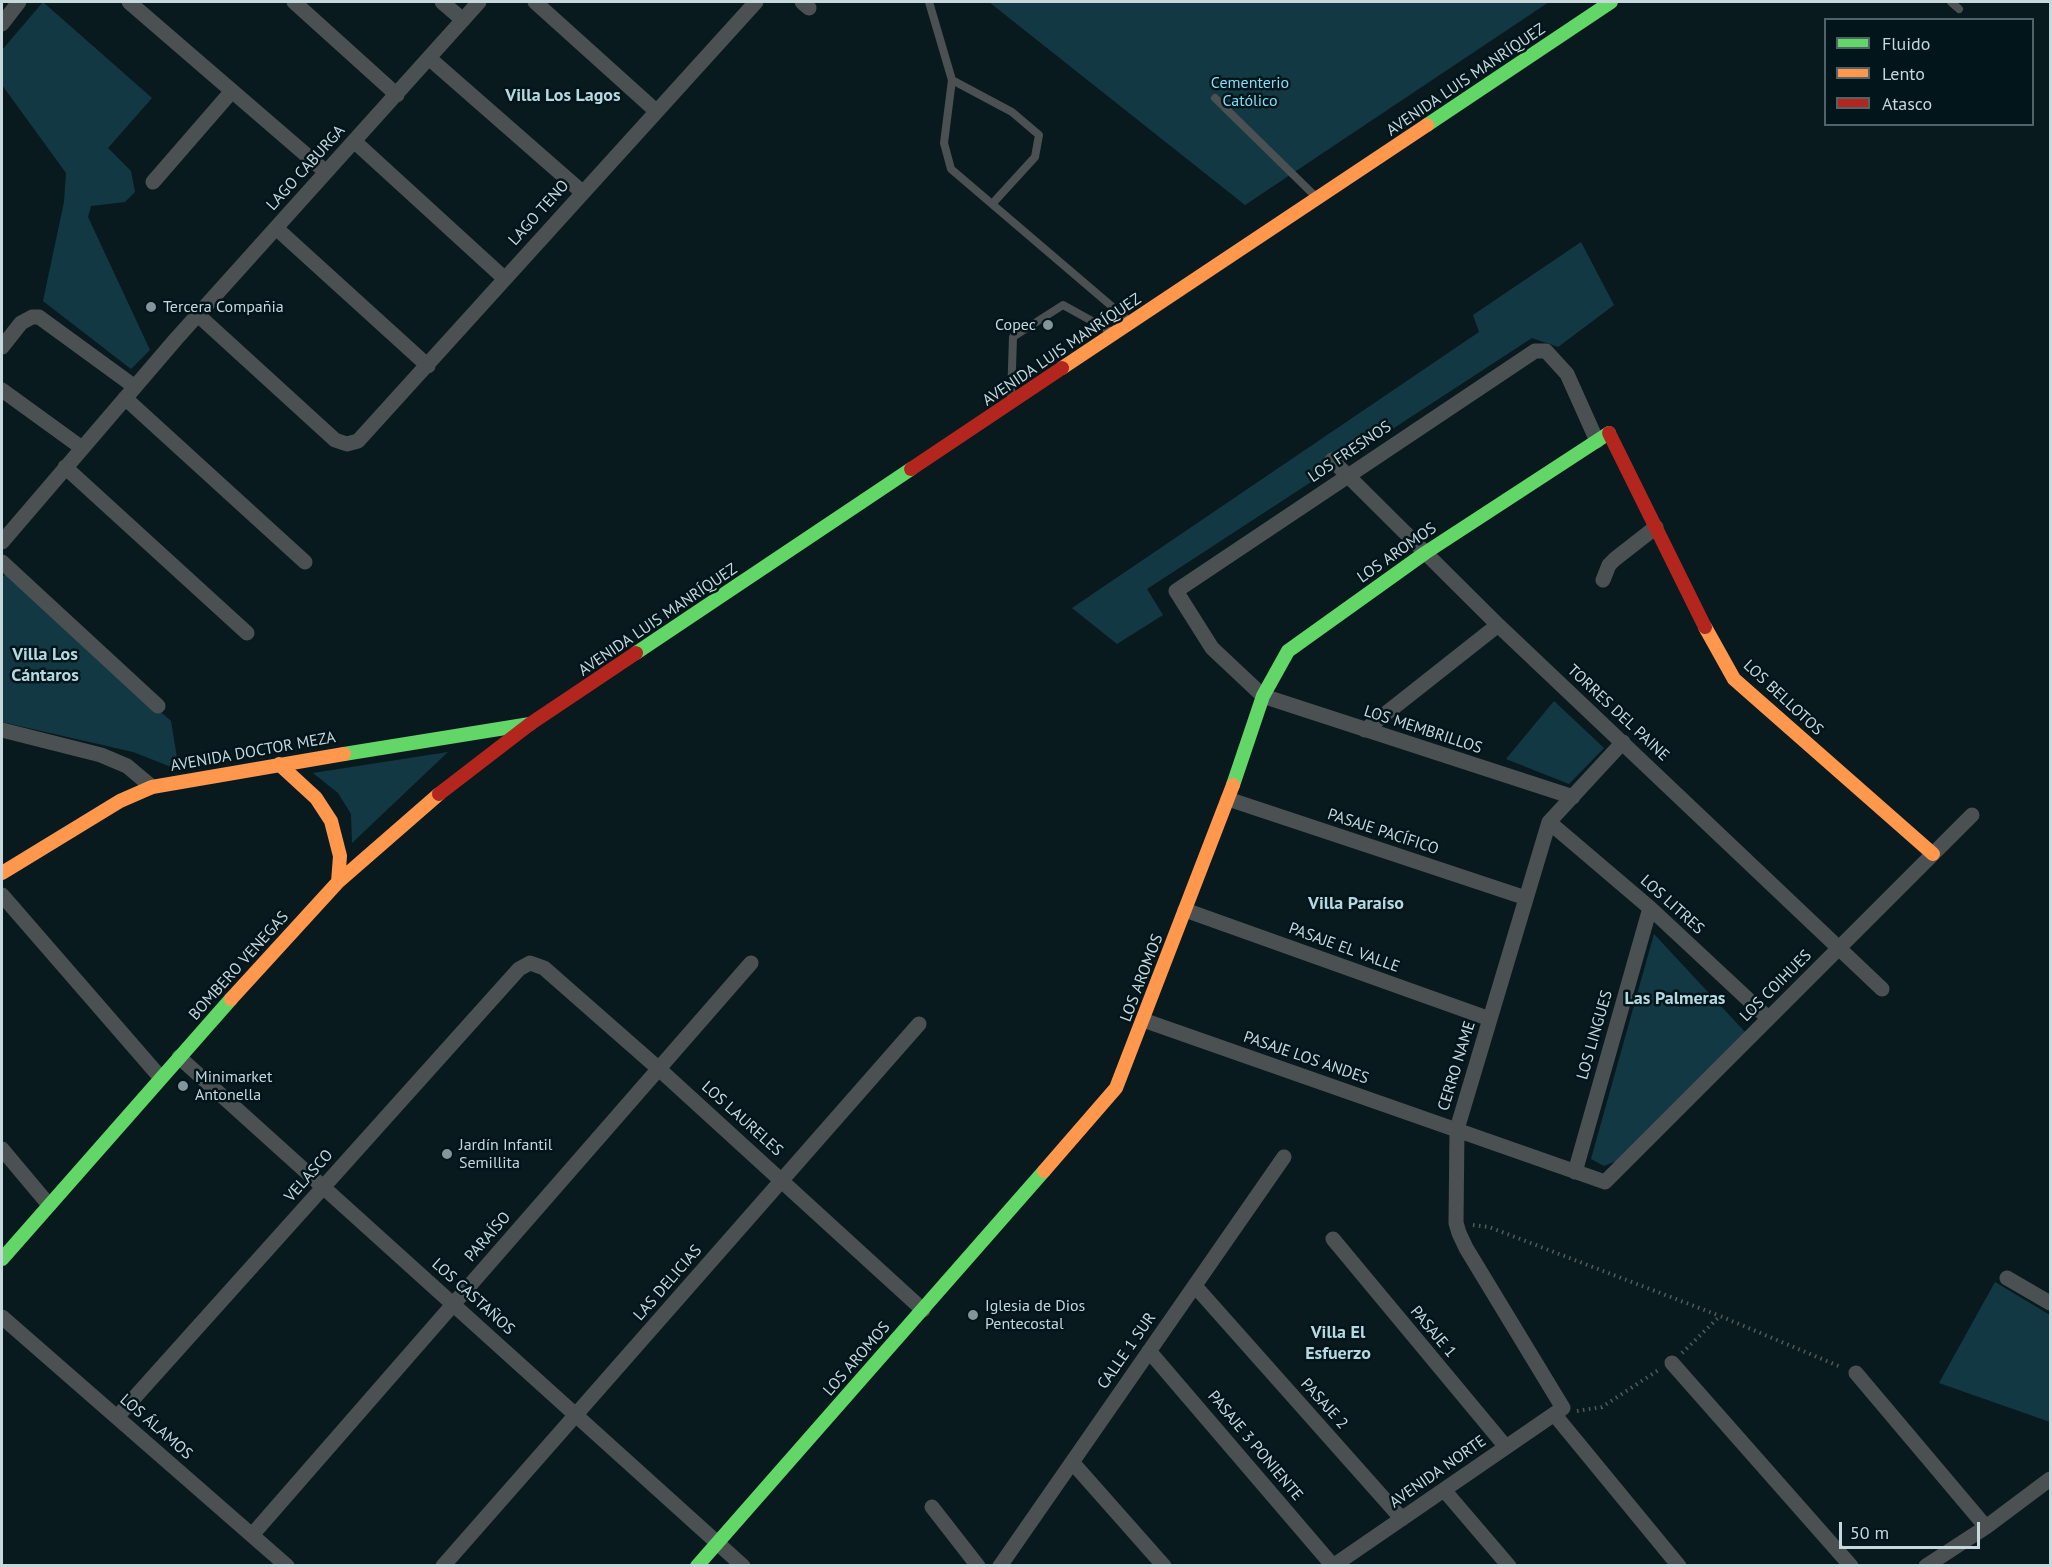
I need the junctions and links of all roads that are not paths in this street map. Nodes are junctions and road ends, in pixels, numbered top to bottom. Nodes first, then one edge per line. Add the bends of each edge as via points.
1 (20, 2) edge
2 (129, 2) edge
3 (294, 2) edge
4 (442, 2) edge
5 (479, 2) edge
6 (535, 2) edge
7 (756, 2) edge
8 (930, 2) edge
9 (1611, 2) edge
10 (1951, 2) edge
11 (1959, 9) dead end
12 (463, 20) junction
13 (2, 24) edge
14 (429, 58) junction
15 (952, 80) junction
16 (232, 91) junction
17 (397, 95) junction
18 (1215, 98) dead end
19 (656, 111) junction
20 (354, 141) junction
21 (326, 172) junction
22 (153, 182) dead end
23 (582, 192) junction
24 (1318, 199) junction
25 (993, 203) junction
26 (276, 228) junction
27 (505, 279) junction
28 (198, 315) junction
29 (1132, 324) junction
30 (1116, 334) junction
31 (2, 347) edge
32 (1546, 351) joint
33 (428, 366) junction
34 (2, 390) edge
35 (130, 393) junction
36 (1010, 404) junction
37 (1603, 437) junction
38 (82, 448) junction
39 (1332, 460) dead end
40 (65, 468) junction
41 (1348, 475) junction
42 (1656, 528) junction
43 (3, 537) edge
44 (1425, 553) junction
45 (2, 562) edge
46 (305, 562) dead end
47 (1604, 580) dead end
48 (1498, 625) junction
49 (247, 633) dead end
50 (1263, 696) junction
51 (158, 706) dead end
52 (530, 724) junction
53 (2, 730) edge
54 (1365, 730) junction
55 (1623, 742) junction
56 (279, 764) junction
57 (152, 787) junction
58 (1573, 797) junction
59 (1228, 799) junction
60 (1972, 815) dead end
61 (1549, 822) junction
62 (1933, 854) junction
63 (2, 873) edge
64 (338, 882) junction
65 (2, 895) edge
66 (1526, 898) junction
67 (1650, 908) junction
68 (1185, 910) junction
69 (1839, 947) junction
70 (530, 963) joint
71 (751, 963) dead end
72 (1882, 989) dead end
73 (1768, 1018) junction
74 (1490, 1019) junction
75 (1143, 1020) junction
76 (919, 1024) dead end
77 (179, 1057) junction
78 (659, 1069) junction
79 (160, 1077) junction
80 (1457, 1130) junction
81 (2, 1149) edge
82 (1284, 1157) dead end
83 (1575, 1172) junction
84 (782, 1179) junction
85 (1605, 1182) joint
86 (323, 1187) junction
87 (49, 1205) junction
88 (1334, 1239) dead end
89 (2, 1259) edge
90 (2007, 1278) dead end
91 (1195, 1286) junction
92 (2050, 1303) edge
93 (454, 1304) junction
94 (923, 1310) junction
95 (2, 1317) edge
96 (1149, 1351) junction
97 (1672, 1363) road end
98 (1856, 1373) road end
99 (1558, 1411) junction
100 (577, 1414) junction
101 (117, 1417) junction
102 (1506, 1447) junction
103 (1072, 1462) junction
104 (2050, 1479) edge
105 (1444, 1490) junction
106 (932, 1507) dead end
107 (1402, 1519) junction
108 (1986, 1527) junction
109 (252, 1535) junction
110 (716, 1544) junction
111 (287, 1566) edge
112 (443, 1566) edge
113 (697, 1566) edge
114 (743, 1566) edge
115 (978, 1566) edge
116 (1000, 1566) edge
117 (1164, 1566) edge
118 (1333, 1566) edge
119 (1509, 1566) edge
120 (1679, 1566) edge
121 (1851, 1566) edge
122 (1926, 1566) edge

1 - 13 street
2 - 16 street
3 - 17 street
4 - 12 street
5 - 12 street, LAGO CABURGA
6 - 19 street
7 - 19 street, LAGO TENO
8 - 15 lane
9 - 24 main road, AVENIDA LUIS MANRÍQUEZ
10 - 11 lane
12 - 14 street, LAGO CABURGA
14 - 17 street, LAGO CABURGA
14 - 23 street
15 - 25 lane via 944,143 951,169
15 - 25 lane via 1011,112 1039,135 1035,157
16 - 21 street
16 - 22 street
17 - 20 street, LAGO CABURGA
18 - 24 lane
19 - 23 street, LAGO TENO
20 - 21 street, LAGO CABURGA
20 - 27 street
21 - 26 street, LAGO CABURGA
23 - 27 street, LAGO TENO
24 - 29 main road, AVENIDA LUIS MANRÍQUEZ
25 - 29 lane
26 - 28 street, LAGO CABURGA
26 - 33 street
27 - 33 street, LAGO TENO
28 - 33 street, LAGO TENO via 328,434 347,444 364,438
28 - 35 street, LAGO CABURGA
29 - 30 main road, AVENIDA LUIS MANRÍQUEZ
30 - 36 main road, AVENIDA LUIS MANRÍQUEZ
30 - 36 lane via 1063,305 1013,337
31 - 35 street via 26,319 39,317
32 - 37 street, LOS BELLOTOS via 1567,374
32 - 41 street, LOS FRESNOS via 1528,353
34 - 38 street
35 - 38 street, LAGO CABURGA
35 - 46 street
36 - 52 main road, AVENIDA LUIS MANRÍQUEZ
37 - 42 main road, LOS BELLOTOS
37 - 44 main road, LOS AROMOS
38 - 40 street, LAGO CABURGA
39 - 41 street, TORRES DEL PAINE
40 - 43 street, LAGO CABURGA
40 - 49 street
41 - 44 street, TORRES DEL PAINE
41 - 50 street, LOS FRESNOS via 1176,591 1212,648
42 - 47 street via 1615,559
42 - 62 main road, LOS BELLOTOS via 1734,679
44 - 48 street, TORRES DEL PAINE
44 - 50 main road, LOS AROMOS via 1296,644 1282,659
45 - 51 street
48 - 54 street
48 - 55 street, TORRES DEL PAINE
50 - 54 street, LOS MEMBRILLOS
50 - 59 main road, LOS AROMOS
52 - 56 main road, AVENIDA DOCTOR MEZA
52 - 64 main road, BOMBERO VENEGAS via 429,802
53 - 57 street via 101,755 127,766
54 - 58 street, LOS MEMBRILLOS
55 - 58 street, CERRO NAME
55 - 69 street, TORRES DEL PAINE
56 - 57 main road, AVENIDA DOCTOR MEZA
56 - 64 main road via 316,798 331,821 340,856
57 - 63 main road, AVENIDA DOCTOR MEZA via 120,801
58 - 61 street, CERRO NAME
59 - 66 street, PASAJE PACÍFICO
59 - 68 main road, LOS AROMOS
60 - 62 street, LOS COIHUES
61 - 66 street, CERRO NAME
61 - 67 street, LOS LITRES
62 - 69 street, LOS COIHUES
64 - 77 main road, BOMBERO VENEGAS
65 - 79 street
66 - 74 street, CERRO NAME
67 - 73 street, LOS LITRES
67 - 83 street, LOS LINGUES
68 - 74 street, PASAJE EL VALLE
68 - 75 main road, LOS AROMOS
69 - 72 street, TORRES DEL PAINE
69 - 73 street, LOS COIHUES
70 - 78 street, LOS LAURELES via 544,968
70 - 86 street, VELASCO via 519,969
71 - 78 street, PARAÍSO
73 - 85 street, LOS COIHUES
74 - 80 street, CERRO NAME
75 - 80 street, PASAJE LOS ANDES
75 - 94 main road, LOS AROMOS via 1116,1088
76 - 84 street, LAS DELICIAS
77 - 79 main road, BOMBERO VENEGAS
77 - 86 street, LOS CASTAÑOS
78 - 84 street, LOS LAURELES
78 - 93 street, PARAÍSO
79 - 87 main road, BOMBERO VENEGAS
80 - 83 street, PASAJE LOS ANDES
80 - 99 street, CERRO NAME via 1456,1223 1466,1248
81 - 87 street
82 - 91 street, CALLE 1 SUR
83 - 85 street, PASAJE LOS ANDES
84 - 94 street, LOS LAURELES
84 - 100 street, LAS DELICIAS
86 - 93 street, LOS CASTAÑOS
86 - 101 street, VELASCO
87 - 89 main road, BOMBERO VENEGAS
88 - 102 street, PASAJE 1
90 - 92 street
91 - 96 street, CALLE 1 SUR
91 - 107 street, PASAJE 2
93 - 100 street, LOS CASTAÑOS
93 - 109 street, PARAÍSO
94 - 110 main road, LOS AROMOS
95 - 101 street, LOS ÁLAMOS
96 - 103 street, CALLE 1 SUR
96 - 118 street, PASAJE 3 PONIENTE
97 - 121 street
98 - 108 street
99 - 102 street, AVENIDA NORTE
99 - 120 street, CERRO NAME
100 - 110 street, LOS CASTAÑOS
100 - 112 street, LAS DELICIAS
101 - 109 street, LOS ÁLAMOS
102 - 105 street, AVENIDA NORTE
103 - 116 street, CALLE 1 SUR
103 - 117 street
104 - 108 street
105 - 107 street, AVENIDA NORTE
105 - 119 street
106 - 115 street
107 - 118 street, AVENIDA NORTE
108 - 122 street
109 - 111 street, LOS ÁLAMOS
110 - 113 main road, LOS AROMOS
110 - 114 street, LOS CASTAÑOS

